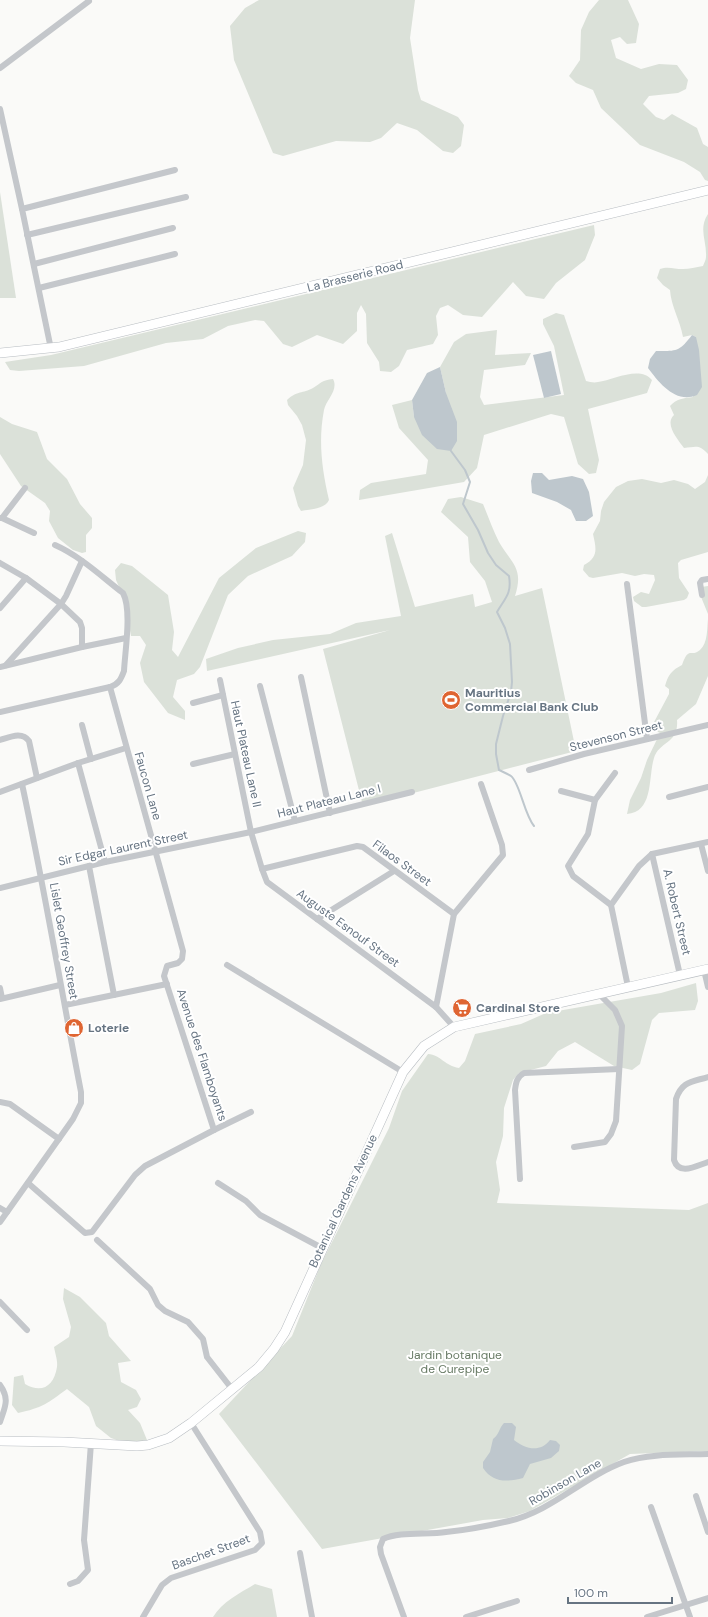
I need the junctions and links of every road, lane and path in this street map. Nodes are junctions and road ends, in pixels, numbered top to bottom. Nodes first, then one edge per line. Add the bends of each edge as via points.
1 (89, 1) dead end
2 (0, 68) edge
3 (0, 109) edge
4 (175, 170) dead end
5 (708, 190) edge
6 (186, 197) dead end
7 (22, 209) junction
8 (173, 228) dead end
9 (28, 235) junction
10 (174, 254) dead end
11 (34, 264) junction
12 (39, 288) junction
13 (51, 349) junction
14 (0, 353) edge
15 (25, 488) dead end
16 (1, 518) edge
17 (34, 533) dead end
18 (55, 545) dead end
19 (82, 561) junction
20 (0, 563) edge
21 (26, 578) junction
22 (708, 579) edge
23 (627, 584) dead end
24 (702, 595) dead end
25 (61, 604) junction
26 (0, 608) edge
27 (126, 638) junction
28 (82, 647) junction
29 (3, 666) edge
30 (301, 677) dead end
31 (220, 680) dead end
32 (260, 686) dead end
33 (110, 687) junction
34 (223, 695) junction
35 (193, 702) dead end
36 (0, 712) edge
37 (82, 725) dead end
38 (708, 725) edge
39 (0, 740) edge
40 (647, 740) junction
41 (126, 748) junction
42 (235, 754) junction
43 (90, 759) junction
44 (78, 763) junction
45 (193, 764) dead end
46 (529, 770) dead end
47 (615, 773) dead end
48 (37, 778) junction
49 (22, 784) junction
50 (481, 784) dead end
51 (708, 787) edge
52 (561, 791) dead end
53 (0, 792) edge
54 (412, 792) dead end
55 (669, 797) dead end
56 (595, 800) junction
57 (330, 813) junction
58 (295, 821) junction
59 (251, 832) junction
60 (708, 842) edge
61 (701, 844) junction
62 (156, 852) junction
63 (652, 854) junction
64 (105, 862) junction
65 (89, 866) junction
66 (262, 869) junction
67 (394, 871) junction
68 (708, 871) edge
69 (42, 877) junction
70 (0, 888) edge
71 (611, 905) junction
72 (454, 914) junction
73 (317, 919) junction
74 (227, 965) dead end
75 (706, 970) edge
76 (680, 975) junction
77 (167, 984) junction
78 (60, 985) junction
79 (628, 987) junction
80 (708, 987) edge
81 (0, 988) edge
82 (599, 994) junction
83 (114, 995) junction
84 (1, 998) edge
85 (65, 1005) junction
86 (436, 1007) junction
87 (454, 1027) junction
88 (619, 1069) junction
89 (403, 1072) junction
90 (708, 1077) edge
91 (0, 1102) edge
92 (251, 1112) dead end
93 (214, 1130) junction
94 (59, 1139) junction
95 (574, 1147) dead end
96 (708, 1162) edge
97 (520, 1179) dead end
98 (28, 1183) junction
99 (218, 1184) dead end
100 (0, 1208) edge
101 (7, 1212) junction
102 (0, 1222) edge
103 (97, 1240) dead end
104 (322, 1248) junction
105 (0, 1302) edge
106 (26, 1330) dead end
107 (0, 1385) edge
108 (232, 1389) junction
109 (0, 1422) edge
110 (191, 1423) junction
111 (0, 1441) edge
112 (91, 1443) junction
113 (708, 1454) edge
114 (696, 1496) dead end
115 (651, 1506) dead end
116 (708, 1532) edge
117 (300, 1553) dead end
118 (70, 1584) dead end
119 (708, 1598) edge
120 (517, 1601) dead end
121 (686, 1605) junction
122 (143, 1617) edge
123 (312, 1617) edge
124 (404, 1617) edge
125 (466, 1617) edge
126 (647, 1617) edge
127 (690, 1617) edge

1 - 2 street
3 - 7 street
4 - 7 street
5 - 13 street, La Brasserie Road
6 - 9 street
7 - 9 street
8 - 11 street
9 - 11 street
10 - 12 street
11 - 12 street
12 - 13 street
13 - 14 street, La Brasserie Road
15 - 16 street
16 - 17 street
18 - 19 street
19 - 25 street
19 - 27 street via 123,593 127,605
20 - 21 street
21 - 25 street
21 - 26 street
22 - 24 street via 700,583
23 - 40 street
25 - 28 street via 80,622
25 - 29 street
27 - 28 street
27 - 33 street via 122,678
28 - 29 street
30 - 57 street
31 - 34 street, Haut Plateau Lane II
32 - 58 street
33 - 36 street
33 - 41 street
34 - 35 street
34 - 42 street, Haut Plateau Lane II
37 - 43 street
38 - 40 street, Stevenson Street
39 - 48 street via 20,735 27,738
40 - 46 street, Stevenson Street
41 - 43 street
41 - 62 street, Faucon Lane
42 - 45 street
42 - 59 street, Haut Plateau Lane II
43 - 44 street
44 - 48 street
44 - 64 street
47 - 56 street
48 - 49 street
49 - 53 street
49 - 69 street, Lislet Geoffrey Street
50 - 72 street via 502,844 503,854
51 - 55 street
52 - 56 street
54 - 57 street, Haut Plateau Lane I
56 - 71 street via 588,834 568,866 573,876
57 - 58 street, Haut Plateau Lane I
58 - 59 street, Haut Plateau Lane I
59 - 62 street, Sir Edgar Laurent Street
59 - 66 street, Auguste Esnouf Street
60 - 61 street
61 - 63 street
61 - 68 street
62 - 64 street, Sir Edgar Laurent Street
62 - 77 street, Avenue des Flamboyants via 183,951 182,959 178,963 167,966 164,976
63 - 71 street via 639,866
63 - 76 street, A. Robert Street
64 - 65 street, Sir Edgar Laurent Street
65 - 69 street, Sir Edgar Laurent Street
65 - 83 street
66 - 67 street, Filaos Street via 357,846 369,851
66 - 73 street, Auguste Esnouf Street via 267,882
67 - 72 street, Filaos Street
67 - 73 street
69 - 70 street, Sir Edgar Laurent Street
69 - 78 street, Lislet Geoffrey Street
71 - 79 street
72 - 86 street
73 - 86 street, Auguste Esnouf Street
74 - 89 street
75 - 76 street, Botanical Gardens Avenue
75 - 80 street
76 - 79 street, Botanical Gardens Avenue
77 - 83 street
77 - 93 street, Avenue des Flamboyants
78 - 84 street
78 - 85 street, Lislet Geoffrey Street
79 - 82 street, Botanical Gardens Avenue
81 - 84 street
82 - 87 street, Botanical Gardens Avenue
82 - 88 street via 620,1018 622,1026
83 - 85 street
85 - 94 street, Lislet Geoffrey Street via 81,1103 78,1112
86 - 87 street, Auguste Esnouf Street
87 - 89 street, Botanical Gardens Avenue via 424,1046
88 - 95 street via 616,1121 611,1134 605,1142
88 - 97 street via 524,1073 519,1076 514,1090
89 - 104 street, Botanical Gardens Avenue
90 - 96 street via 687,1083 679,1090 676,1099 674,1160 676,1165 686,1170
91 - 94 street via 10,1104
92 - 93 street
93 - 98 street, Avenue des Flamboyants via 145,1166 89,1233 85,1233
94 - 98 street, Lislet Geoffrey Street
98 - 101 street, Lislet Geoffrey Street
99 - 104 street via 246,1201 260,1214
100 - 101 street
101 - 102 street, Lislet Geoffrey Street
103 - 108 street via 150,1289 158,1305 188,1322 203,1339 207,1357
104 - 108 street, Botanical Gardens Avenue via 285,1332 259,1367
105 - 106 street
107 - 109 street via 6,1394
108 - 110 street, Botanical Gardens Avenue
110 - 112 street, Botanical Gardens Avenue via 169,1438 148,1445
110 - 122 street, Baschet Street via 260,1532 262,1543 255,1550 171,1578 162,1585
111 - 112 street, Botanical Gardens Avenue
112 - 118 street via 84,1540 88,1570 78,1581
113 - 124 street, Robinson Lane via 633,1459 603,1472 549,1506 509,1521 383,1539 380,1546 383,1560
114 - 116 street
115 - 121 street
117 - 123 street
119 - 121 street
120 - 125 street
121 - 126 street
121 - 127 street

